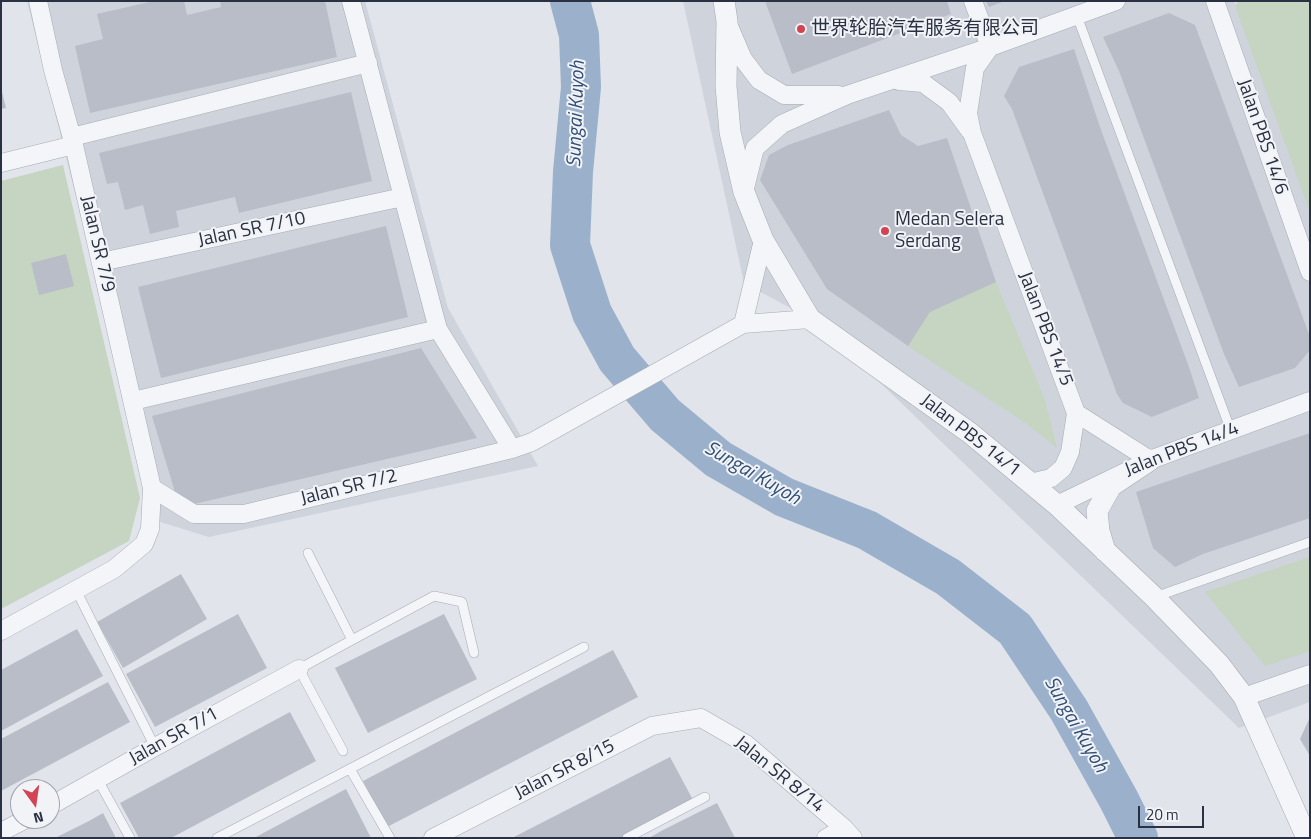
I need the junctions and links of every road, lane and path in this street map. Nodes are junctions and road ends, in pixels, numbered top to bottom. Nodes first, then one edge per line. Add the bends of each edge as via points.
1 (38, 1) edge
2 (351, 1) edge
3 (973, 1) edge
4 (1116, 1) edge
5 (1215, 1) edge
6 (726, 11) edge
7 (1077, 16) junction
8 (990, 47) junction
9 (368, 63) junction
10 (892, 80) junction
11 (847, 95) junction
12 (972, 133) junction
13 (73, 141) junction
14 (1, 163) edge
15 (744, 192) junction
16 (403, 197) junction
17 (763, 240) junction
18 (101, 262) junction
19 (1310, 272) edge
20 (810, 319) junction
21 (743, 324) junction
22 (438, 329) junction
23 (133, 401) junction
24 (1310, 401) edge
25 (1076, 413) junction
26 (1231, 431) junction
27 (512, 449) junction
28 (1150, 460) junction
29 (1030, 483) junction
30 (152, 488) junction
31 (1057, 505) junction
32 (1310, 542) edge
33 (1105, 551) junction
34 (308, 553) dead end
35 (76, 590) junction
36 (1154, 597) junction
37 (1, 631) edge
38 (352, 640) junction
39 (584, 647) dead end
40 (474, 653) dead end
41 (299, 669) junction
42 (1310, 674) edge
43 (1244, 697) junction
44 (701, 718) joint
45 (155, 747) junction
46 (343, 751) dead end
47 (350, 769) junction
48 (98, 780) junction
49 (706, 797) dead end
50 (60, 801) edge
51 (848, 833) edge
52 (130, 838) edge
53 (217, 838) edge
54 (390, 838) edge
55 (433, 838) edge
56 (627, 838) edge
57 (826, 838) edge
58 (1307, 838) edge

1 - 13 street, Jalan SR 7/9
2 - 9 street
3 - 8 street
4 - 7 street
5 - 19 street, Jalan PBS 14/6
6 - 11 street via 734,41 759,80 784,95
6 - 15 street, Jalan PBS 14/1 via 730,132
7 - 8 street
7 - 26 lane
8 - 10 street
8 - 12 street via 975,68 968,113
9 - 13 street
9 - 16 street
10 - 11 street
10 - 12 street via 923,84 949,102
11 - 15 street via 782,124 755,148
12 - 25 street, Jalan PBS 14/5
13 - 14 street
13 - 18 street, Jalan SR 7/9
15 - 17 street, Jalan PBS 14/1
16 - 18 street, Jalan SR 7/10
16 - 22 street
17 - 20 street, Jalan PBS 14/1
17 - 21 street
18 - 23 street, Jalan SR 7/9
20 - 21 street, Jalan SR 7/2
20 - 29 street, Jalan PBS 14/1 via 970,433
21 - 27 street, Jalan SR 7/2 via 532,442
22 - 23 street
22 - 27 street
23 - 30 street, Jalan SR 7/9
24 - 26 street, Jalan PBS 14/4
25 - 28 street
25 - 29 street, Jalan PBS 14/5 via 1070,452 1063,468 1052,478
26 - 28 street, Jalan PBS 14/4
27 - 30 street, Jalan SR 7/2 via 244,514 194,514
28 - 31 street, Jalan PBS 14/4
28 - 33 street via 1111,486 1097,511
29 - 31 street, Jalan PBS 14/1
30 - 35 street via 150,529 144,544 114,569
31 - 33 street, Jalan PBS 14/1
32 - 36 lane
33 - 36 street, Jalan PBS 14/1
34 - 38 lane
35 - 37 street
35 - 45 lane
36 - 43 street, Jalan PBS 14/1 via 1219,664
38 - 40 lane via 434,596 462,602
38 - 41 lane
39 - 47 lane
41 - 45 street, Jalan SR 7/1
41 - 46 lane
42 - 43 street
43 - 58 street, Jalan PBS 14/1
44 - 51 street, Jalan SR 8/14 via 746,744
44 - 55 street, Jalan SR 8/15 via 652,726
45 - 48 street, Jalan SR 7/1
47 - 53 lane
47 - 54 lane
48 - 50 street, Jalan SR 7/1
48 - 52 lane
49 - 56 lane
51 - 57 street

